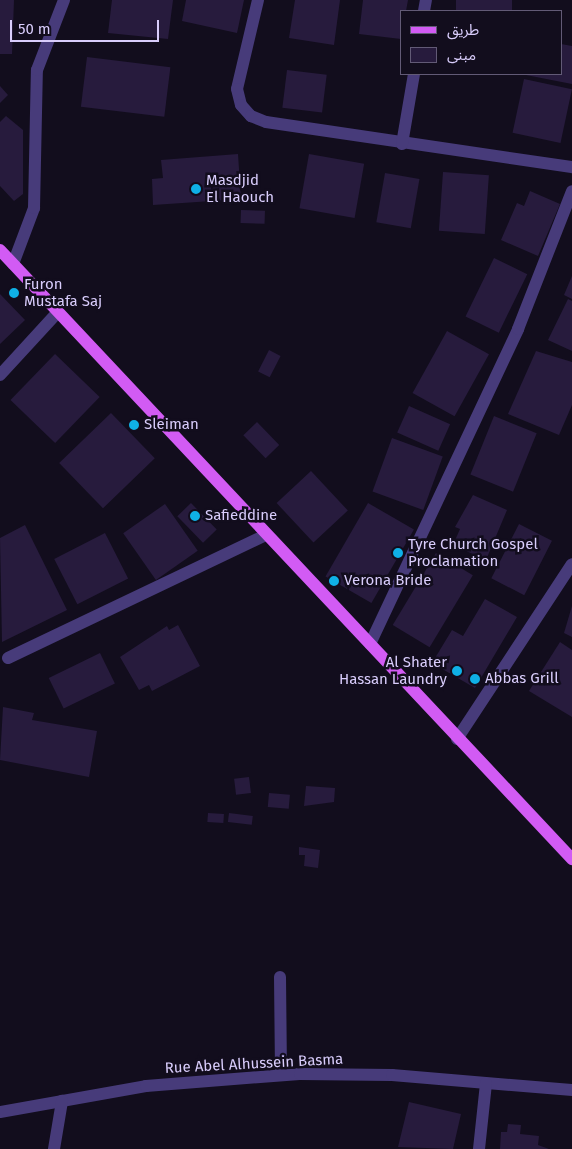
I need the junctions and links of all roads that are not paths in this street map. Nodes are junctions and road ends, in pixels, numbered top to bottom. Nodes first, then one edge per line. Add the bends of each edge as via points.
1 (64, 0) edge
2 (258, 0) edge
3 (414, 75) edge
4 (402, 144) junction
5 (572, 167) edge
6 (572, 191) edge
7 (0, 250) edge
8 (13, 264) junction
9 (57, 313) junction
10 (0, 375) edge
11 (266, 535) junction
12 (571, 569) edge
13 (370, 644) junction
14 (8, 658) dead end
15 (457, 739) junction
16 (572, 859) edge
17 (280, 976) dead end
18 (281, 1075) junction
19 (486, 1083) junction
20 (572, 1090) edge
21 (62, 1101) junction
22 (0, 1112) edge
23 (54, 1149) edge
24 (478, 1149) edge

1 - 8 street via 37,70 34,208
2 - 4 street via 237,89 241,105 251,116
3 - 4 street
4 - 5 street
6 - 13 street via 518,329
7 - 8 main road
8 - 9 main road
9 - 10 street
9 - 11 main road
11 - 13 main road
11 - 14 street
12 - 15 street
13 - 15 main road
15 - 16 main road
17 - 18 street
18 - 19 street, Rue Abel Alhussein Basma via 392,1075
18 - 21 street, Rue Abel Alhussein Basma via 146,1086
19 - 20 street, Rue Abel Alhussein Basma
19 - 24 street
21 - 22 street, Rue Abel Alhussein Basma
21 - 23 street

